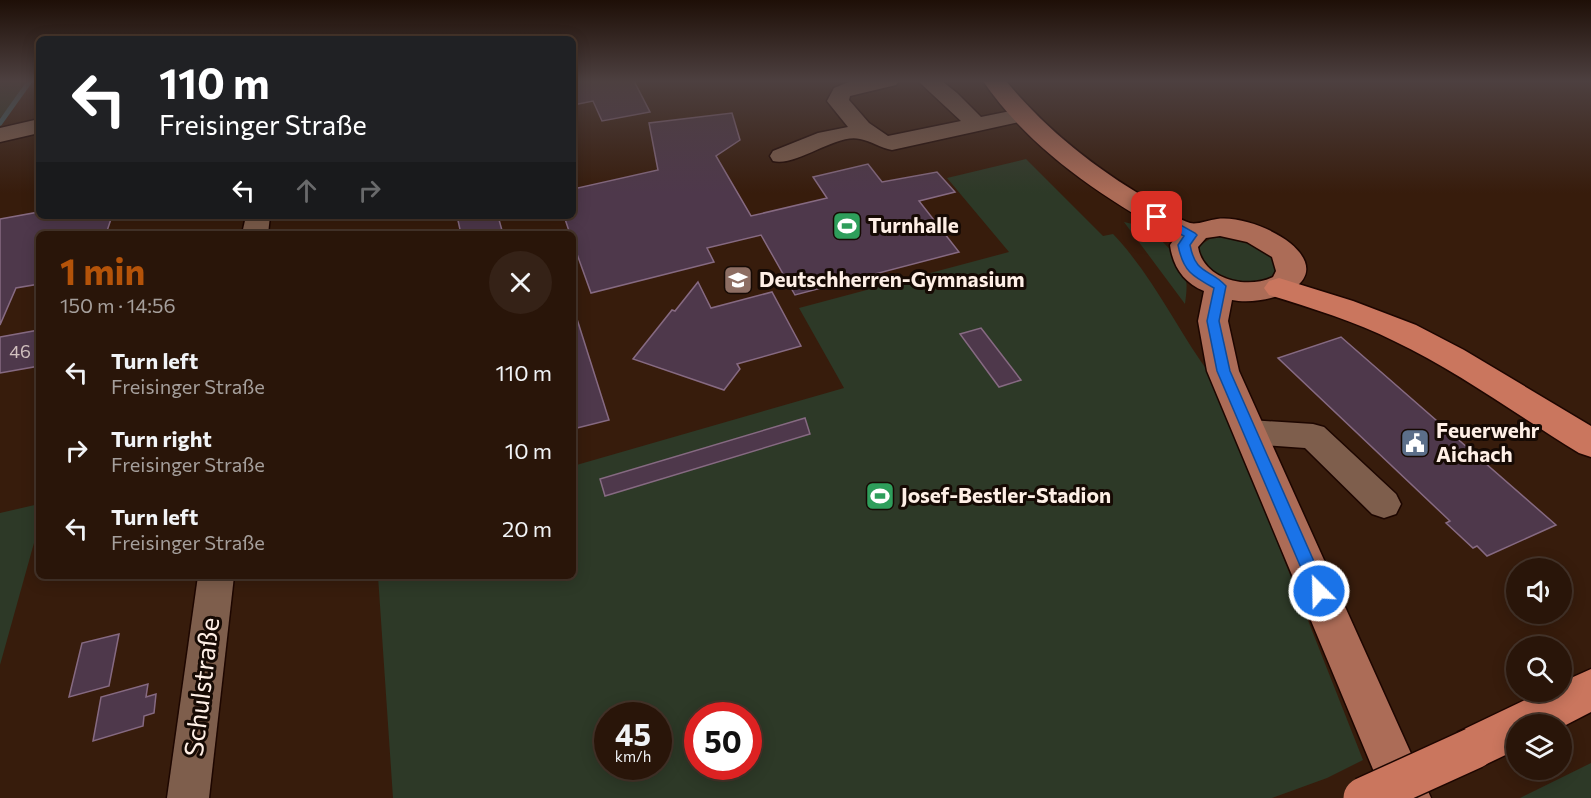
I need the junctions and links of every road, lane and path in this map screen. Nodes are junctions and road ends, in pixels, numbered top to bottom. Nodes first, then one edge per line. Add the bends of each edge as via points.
1 (853, 118) edge
2 (970, 118) edge
3 (1002, 118) edge
4 (1024, 118) edge
5 (975, 123) junction
6 (36, 127) edge
7 (864, 131) junction
8 (0, 135) edge
9 (781, 156) dead end
10 (1191, 235) junction
11 (1285, 279) junction
12 (1220, 286) junction
13 (1250, 432) junction
14 (1589, 443) edge
15 (1384, 504) dead end
16 (216, 579) edge
17 (1591, 690) edge
18 (1542, 714) edge
19 (1506, 732) edge
20 (188, 798) edge
21 (1364, 798) edge
22 (1408, 798) edge

1 - 7 street
2 - 5 street
3 - 5 street
4 - 10 main road via 1108,187
5 - 7 street via 891,143 879,142
6 - 8 street
7 - 9 street via 826,138
10 - 11 main road via 1220,227 1251,232 1278,248 1288,261
10 - 12 main road via 1184,245 1187,262 1199,275
11 - 12 main road via 1252,293
11 - 14 highway via 1455,360
12 - 13 main road via 1213,321 1215,338 1223,371
13 - 15 street via 1313,436
13 - 22 main road
16 - 20 street, Schulstraße
17 - 18 highway
19 - 21 highway, bridge

